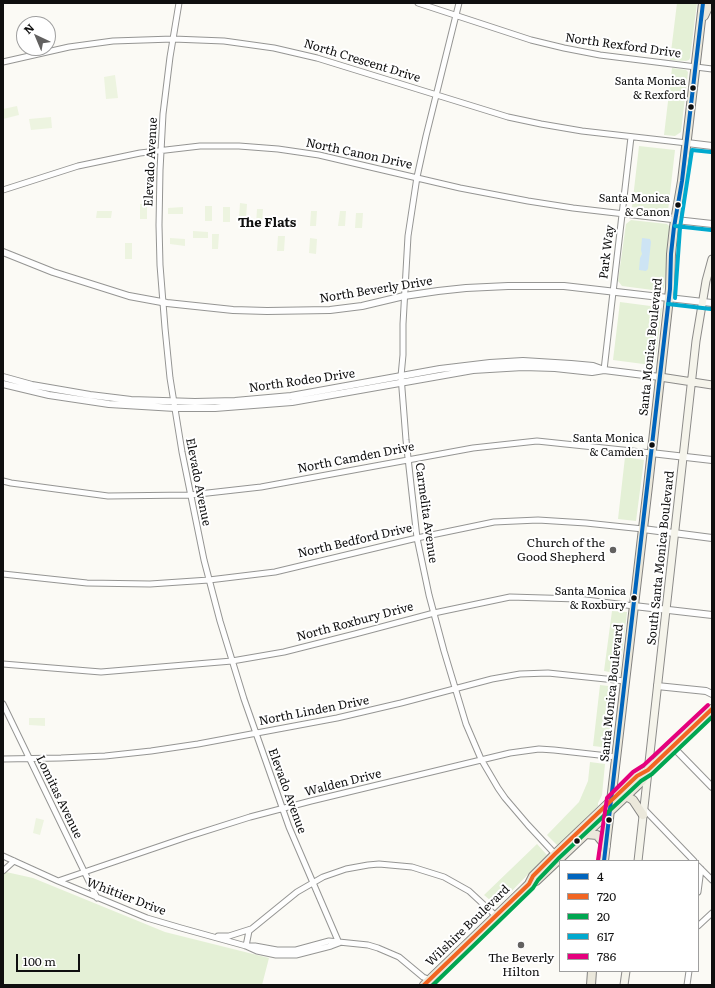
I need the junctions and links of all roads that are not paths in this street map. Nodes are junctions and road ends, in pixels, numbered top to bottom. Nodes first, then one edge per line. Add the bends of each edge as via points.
1 (180, 3) edge
2 (418, 3) edge
3 (458, 3) edge
4 (703, 3) edge
5 (710, 3) edge
6 (456, 15) junction
7 (700, 26) junction
8 (173, 39) junction
9 (3, 62) edge
10 (696, 67) junction
11 (712, 69) edge
12 (436, 95) junction
13 (631, 137) junction
14 (687, 143) junction
15 (712, 146) edge
16 (161, 150) junction
17 (417, 177) junction
18 (3, 190) edge
19 (622, 214) junction
20 (676, 220) junction
21 (712, 224) edge
22 (3, 252) edge
23 (712, 258) edge
24 (613, 292) junction
25 (404, 296) junction
26 (669, 298) junction
27 (162, 302) junction
28 (702, 302) junction
29 (712, 303) edge
30 (604, 370) junction
31 (660, 377) junction
32 (3, 378) edge
33 (401, 379) junction
34 (712, 380) edge
35 (692, 381) junction
36 (3, 384) edge
37 (712, 385) edge
38 (174, 405) junction
39 (651, 453) junction
40 (683, 457) junction
41 (409, 460) junction
42 (712, 460) edge
43 (3, 481) edge
44 (190, 495) junction
45 (643, 529) junction
46 (675, 533) junction
47 (417, 538) junction
48 (712, 538) edge
49 (3, 574) edge
50 (209, 580) junction
51 (634, 606) junction
52 (666, 610) junction
53 (434, 613) junction
54 (712, 615) edge
55 (232, 661) junction
56 (3, 664) edge
57 (626, 681) junction
58 (657, 686) junction
59 (456, 688) junction
60 (712, 694) edge
61 (3, 704) edge
62 (712, 709) edge
63 (255, 734) junction
64 (673, 747) junction
65 (617, 756) junction
66 (3, 759) edge
67 (29, 759) junction
68 (481, 760) junction
69 (648, 770) junction
70 (712, 787) edge
71 (626, 796) junction
72 (612, 801) junction
73 (282, 809) junction
74 (610, 811) junction
75 (644, 812) junction
76 (586, 834) junction
77 (606, 846) junction
78 (556, 854) junction
79 (3, 856) edge
80 (604, 860) edge
81 (638, 860) edge
82 (693, 860) edge
83 (14, 861) junction
84 (699, 867) edge
85 (3, 871) edge
86 (85, 872) junction
87 (712, 880) edge
88 (58, 881) junction
89 (312, 883) junction
90 (529, 884) junction
91 (97, 898) junction
92 (712, 913) edge
93 (496, 916) junction
94 (699, 925) edge
95 (252, 928) junction
96 (211, 936) junction
97 (339, 943) junction
98 (246, 946) junction
99 (592, 972) edge
100 (626, 972) edge
101 (689, 972) edge
102 (427, 982) edge
103 (591, 985) edge
104 (624, 985) edge
105 (688, 985) edge

1 - 8 street, Elevado Avenue
2 - 6 street, North Rexford Drive
3 - 6 street, Carmelita Avenue
4 - 7 main road, Santa Monica Boulevard
5 - 7 main road
6 - 10 street, North Rexford Drive via 564,48
6 - 12 street, Carmelita Avenue
7 - 10 main road, Santa Monica Boulevard
8 - 9 street, North Crescent Drive via 69,47
8 - 12 street, North Crescent Drive via 224,41 279,49 317,58
8 - 16 street, Elevado Avenue via 165,94
10 - 11 street, North Rexford Drive
10 - 14 main road, Santa Monica Boulevard
12 - 13 street, North Crescent Drive via 508,117
12 - 17 street, Carmelita Avenue
13 - 14 street, North Crescent Drive
13 - 19 street, Park Way
14 - 15 street, North Crescent Drive
14 - 20 main road, Santa Monica Boulevard
16 - 17 street, North Canon Drive via 220,146 278,149 319,155
16 - 18 street, North Canon Drive via 85,165
16 - 27 street, Elevado Avenue via 159,225
17 - 19 street, North Canon Drive via 506,197
17 - 25 street, Carmelita Avenue via 408,236
19 - 20 street, North Canon Drive
19 - 24 street, Park Way
20 - 21 street, North Canon Drive
20 - 26 main road, Santa Monica Boulevard
22 - 27 street, North Beverly Drive via 89,284 129,296
23 - 28 main road, South Santa Monica Boulevard
24 - 25 street, North Beverly Drive via 564,286 508,286 466,288
24 - 26 street, North Beverly Drive
24 - 30 street, Park Way
25 - 27 street, North Beverly Drive via 362,306 304,311 233,310
25 - 33 street, Carmelita Avenue
26 - 28 street, North Beverly Drive
26 - 31 main road, Santa Monica Boulevard
27 - 38 street, Elevado Avenue
28 - 29 street, North Beverly Drive
28 - 35 main road, South Santa Monica Boulevard
30 - 31 street, North Rodeo Drive
30 - 33 street, North Rodeo Drive via 592,372 539,368 490,369
31 - 35 main road, North Rodeo Drive
31 - 39 main road, Santa Monica Boulevard
32 - 38 street, North Rodeo Drive via 90,395
33 - 38 street, North Rodeo Drive via 310,399 274,404 215,408
33 - 41 street, Carmelita Avenue
34 - 35 main road, North Rodeo Drive
35 - 37 main road, North Rodeo Drive
35 - 40 main road, South Santa Monica Boulevard
36 - 38 street, North Rodeo Drive via 89,401 131,406
38 - 44 street, Elevado Avenue
39 - 40 street, North Camden Drive
39 - 41 street, North Camden Drive via 537,441 473,448
39 - 45 main road, Santa Monica Boulevard
40 - 42 street, North Camden Drive
40 - 46 main road, South Santa Monica Boulevard
41 - 44 street, North Camden Drive via 266,486
41 - 47 street, Carmelita Avenue
43 - 44 street, North Camden Drive via 108,496
44 - 50 street, Elevado Avenue
45 - 46 street, North Bedford Drive
45 - 47 street, North Bedford Drive via 538,520 494,522
45 - 51 main road, Santa Monica Boulevard
46 - 48 street, North Bedford Drive
46 - 52 main road, South Santa Monica Boulevard
47 - 50 street, North Bedford Drive via 275,572
47 - 53 street, Carmelita Avenue
49 - 50 street, North Bedford Drive via 86,583 150,584
50 - 55 street, Elevado Avenue
51 - 52 street, North Roxbury Drive
51 - 53 street, North Roxbury Drive via 578,599 510,597
51 - 57 main road, Santa Monica Boulevard
52 - 54 street, North Roxbury Drive
52 - 58 main road, South Santa Monica Boulevard
53 - 55 street, North Roxbury Drive via 319,644
53 - 59 street, Carmelita Avenue
55 - 56 street, North Roxbury Drive via 101,672
55 - 63 street, Elevado Avenue
57 - 59 street, North Linden Drive via 535,673 506,676
57 - 65 main road, Santa Monica Boulevard
58 - 60 street
58 - 69 main road, South Santa Monica Boulevard
59 - 63 street, North Linden Drive via 368,711
59 - 68 street, Carmelita Avenue via 466,724
61 - 67 street, Lomitas Avenue
62 - 64 main road, Wilshire Boulevard
63 - 67 street, North Linden Drive via 127,754
63 - 73 street, Elevado Avenue
64 - 69 main road, Wilshire Boulevard
64 - 70 street
65 - 68 street, Walden Drive via 539,749
65 - 72 main road, Santa Monica Boulevard
66 - 67 street, North Linden Drive
67 - 86 street, Lomitas Avenue
68 - 73 street, Walden Drive
68 - 78 street, Carmelita Avenue via 505,798
69 - 71 main road, Wilshire Boulevard via 642,781
69 - 72 main road, Wilshire Boulevard via 637,776
69 - 75 main road, South Santa Monica Boulevard
71 - 74 main road, Wilshire Boulevard
71 - 75 main road
72 - 74 main road, Santa Monica Boulevard
72 - 78 main road, Wilshire Boulevard
73 - 86 street, Walden Drive via 187,837
73 - 89 street, Elevado Avenue
74 - 76 main road, Wilshire Boulevard
74 - 77 main road, Santa Monica Boulevard
75 - 81 main road, South Santa Monica Boulevard
75 - 82 street
76 - 77 main road via 597,835
76 - 90 main road, Wilshire Boulevard via 536,881
77 - 80 main road, Santa Monica Boulevard
78 - 90 main road, Wilshire Boulevard via 533,876
79 - 83 street, Whittier Drive
83 - 85 street
83 - 88 street, Whittier Drive
84 - 87 street
86 - 88 street, Walden Drive
86 - 91 street, Lomitas Avenue
88 - 91 street, Whittier Drive
89 - 93 street via 340,871 368,865 412,867 444,877 461,886 477,897
89 - 95 street
89 - 97 street, Elevado Avenue
90 - 93 main road, Wilshire Boulevard
91 - 96 street, Whittier Drive via 152,920
92 - 94 street
93 - 102 main road, Wilshire Boulevard
95 - 96 street via 229,936
95 - 98 street
96 - 98 street, Whittier Drive
97 - 98 street, Whittier Drive via 329,941 296,950
97 - 102 street, Whittier Drive via 378,948 399,957
99 - 103 main road
100 - 104 main road
101 - 105 street

